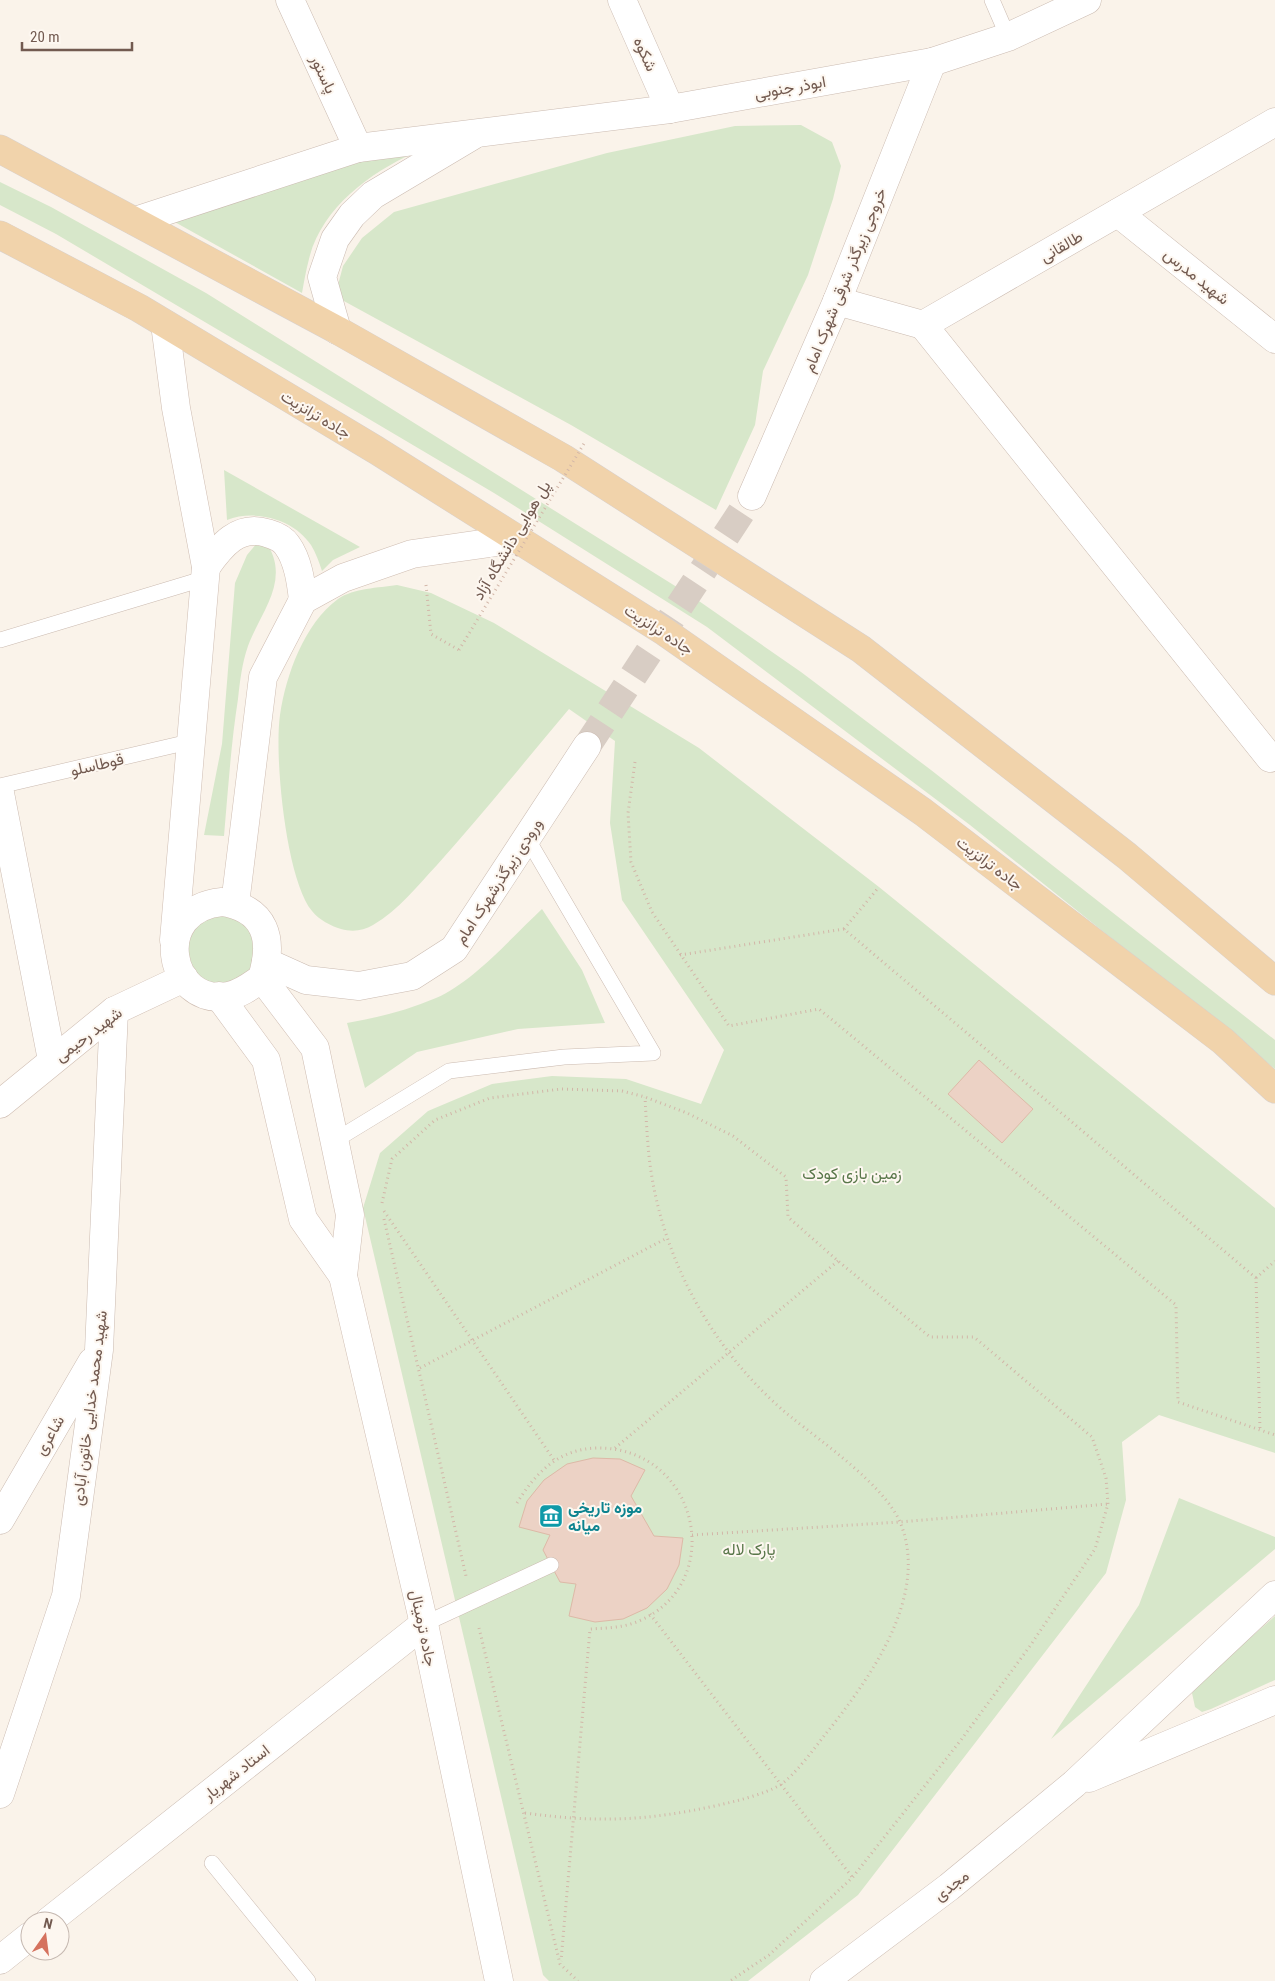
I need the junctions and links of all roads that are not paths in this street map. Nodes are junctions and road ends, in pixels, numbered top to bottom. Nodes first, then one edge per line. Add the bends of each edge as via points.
1 (290, 0) edge
2 (622, 0) edge
3 (992, 0) edge
4 (1087, 0) edge
5 (1008, 37) junction
6 (932, 62) junction
7 (670, 108) junction
8 (1275, 122) edge
9 (482, 130) junction
10 (358, 148) junction
11 (0, 149) edge
12 (1118, 213) junction
13 (135, 221) junction
14 (0, 235) edge
15 (837, 301) junction
16 (165, 324) junction
17 (923, 324) junction
18 (336, 330) junction
19 (1275, 339) edge
20 (752, 496) tunnel mouth
21 (517, 539) junction
22 (206, 573) junction
23 (303, 600) junction
24 (0, 640) edge
25 (193, 741) junction
26 (586, 746) tunnel mouth
27 (1272, 748) edge
28 (0, 786) edge
29 (0, 793) edge
30 (527, 838) junction
31 (235, 904) junction
32 (174, 940) junction
33 (264, 970) junction
34 (184, 978) junction
35 (1275, 981) edge
36 (219, 996) junction
37 (114, 1011) junction
38 (52, 1060) junction
39 (1275, 1089) edge
40 (0, 1104) edge
41 (334, 1142) junction
42 (343, 1276) junction
43 (99, 1350) junction
44 (0, 1520) edge
45 (551, 1565) dead end
46 (1275, 1596) edge
47 (424, 1624) junction
48 (1275, 1700) edge
49 (1074, 1784) junction
50 (0, 1794) edge
51 (212, 1863) dead end
52 (62, 1911) edge
53 (20, 1944) edge
54 (0, 1960) edge
55 (308, 1981) edge
56 (499, 1981) edge
57 (824, 1981) edge

1 - 10 street, پاستور
2 - 7 street, شکوه
3 - 5 lane
4 - 5 street, ابوذر جنوبی
5 - 6 street, ابوذر جنوبی
6 - 7 street, ابوذر جنوبی
6 - 15 street, خروجی زیرگذر شرقی شهرک امام
7 - 9 street, ابوذر جنوبی
8 - 12 street, طالقانی
9 - 10 street, ابوذر جنوبی
9 - 18 street via 372,195 352,215 335,239 322,277
10 - 13 street, ابوذر جنوبی
11 - 13 main road
12 - 17 street, طالقانی
12 - 19 street, شهید مدرس
13 - 18 main road
14 - 16 main road, جاده ترانزیت
15 - 17 street
15 - 20 street, خروجی زیرگذر شرقی شهرک امام
16 - 21 main road, جاده ترانزیت
16 - 22 street via 176,408
17 - 27 street
18 - 35 main road via 563,458 861,649 1127,856
21 - 23 street via 412,554 343,578
21 - 39 main road, جاده ترانزیت via 665,632 923,812 1223,1041
22 - 23 street via 219,549 235,535 251,530 273,535 286,544 293,557
22 - 24 lane
22 - 25 street
23 - 31 street via 263,677
25 - 28 lane, قوطاسلو
25 - 32 street
26 - 30 street, ورودی زیرگذرشهرک امام
29 - 38 street
30 - 33 street, ورودی زیرگذرشهرک امام via 454,949 412,976 359,986 306,980
30 - 41 lane via 653,1053 564,1057 448,1072
31 - 32 street via 209,903 197,908 186,916
31 - 33 street via 249,910 266,934 268,948
32 - 34 street via 174,956
33 - 36 street via 235,994
33 - 41 street via 315,1048
34 - 36 street via 203,993
34 - 37 street, شهید رحیمی
36 - 42 street via 266,1060 303,1220
37 - 38 street, شهید رحیمی
37 - 43 street, شهید محمد خدایی خاتون آبادی
38 - 40 street, شهید رحیمی
41 - 42 street via 350,1216
42 - 47 street, جاده ترمینال
43 - 44 street, شاعری
43 - 50 street, شهید محمد خدایی خاتون آبادی via 66,1596
45 - 47 lane
46 - 49 street, مجدی
47 - 52 street, استاد شهریار
47 - 56 street, جاده ترمینال
48 - 49 street, مجدی
49 - 57 street, مجدی via 949,1887
51 - 55 lane
53 - 54 street

